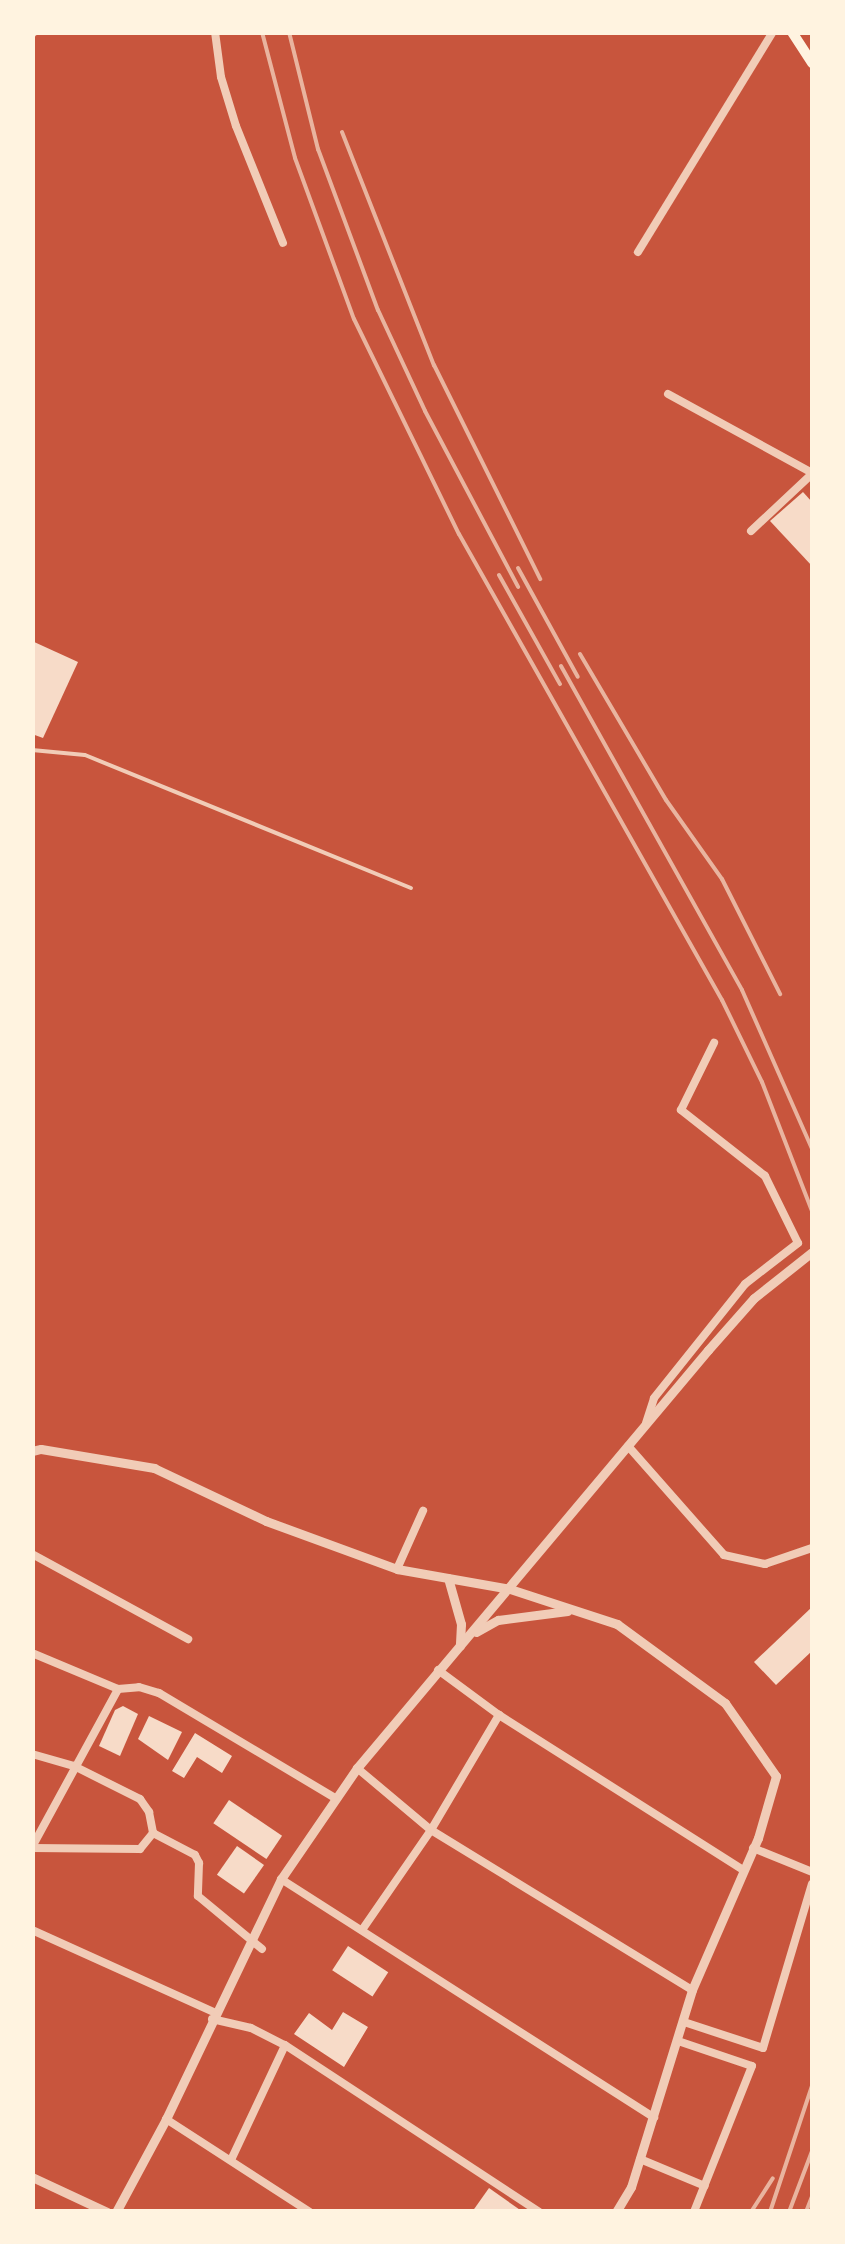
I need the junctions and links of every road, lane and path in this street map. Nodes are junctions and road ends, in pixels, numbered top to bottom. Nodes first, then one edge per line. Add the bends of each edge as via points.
1 (215, 32) edge
2 (774, 32) edge
3 (792, 32) edge
4 (812, 63) edge
5 (283, 243) dead end
6 (638, 252) dead end
7 (668, 394) dead end
8 (812, 474) edge
9 (750, 531) dead end
10 (32, 750) edge
11 (411, 888) dead end
12 (714, 1043) dead end
13 (812, 1252) edge
14 (646, 1426) junction
15 (628, 1446) junction
16 (32, 1451) edge
17 (424, 1512) dead end
18 (812, 1548) edge
19 (32, 1554) edge
20 (397, 1569) junction
21 (448, 1578) junction
22 (510, 1589) junction
23 (574, 1610) junction
24 (469, 1635) junction
25 (188, 1640) dead end
26 (460, 1646) junction
27 (32, 1653) edge
28 (438, 1670) junction
29 (118, 1689) junction
30 (499, 1715) junction
31 (32, 1754) edge
32 (74, 1766) junction
33 (357, 1768) junction
34 (335, 1798) junction
35 (431, 1830) junction
36 (153, 1832) junction
37 (32, 1848) edge
38 (753, 1848) junction
39 (744, 1870) junction
40 (812, 1872) edge
41 (281, 1878) junction
42 (812, 1884) edge
43 (32, 1930) edge
44 (362, 1930) junction
45 (249, 1939) junction
46 (262, 1949) dead end
47 (692, 1990) junction
48 (214, 2016) junction
49 (684, 2022) junction
50 (678, 2041) junction
51 (285, 2045) junction
52 (654, 2118) junction
53 (166, 2119) junction
54 (640, 2159) junction
55 (230, 2160) junction
56 (32, 2178) edge
57 (704, 2186) junction
58 (295, 2203) junction
59 (107, 2212) edge
60 (116, 2212) edge
61 (289, 2212) edge
62 (310, 2212) edge
63 (539, 2212) edge
64 (616, 2212) edge
65 (694, 2212) edge

1 - 5 street via 236,126
2 - 6 street
3 - 4 main road
7 - 8 street
8 - 9 street
10 - 11 lane via 86,755
12 - 14 street via 681,1110 765,1176 798,1243 745,1284 710,1326 654,1398
13 - 14 street via 754,1298
14 - 15 street
15 - 18 street via 724,1555 765,1564
15 - 22 street
16 - 20 street via 154,1468 266,1521
17 - 20 street
19 - 25 street
20 - 21 street
21 - 22 street
21 - 26 street
22 - 23 street
22 - 24 street
23 - 24 street via 498,1620
23 - 38 street via 617,1624 725,1703 776,1776
24 - 26 street
26 - 28 street
27 - 29 street
28 - 30 street
28 - 33 street
29 - 32 street
29 - 34 street via 159,1694
30 - 35 street
30 - 39 street
31 - 32 street
32 - 36 street via 140,1798
32 - 37 street
33 - 34 street
33 - 35 street
34 - 41 street
35 - 44 street
35 - 47 street
36 - 37 street via 140,1848
36 - 45 street via 195,1855 198,1896
38 - 39 street
38 - 40 street
39 - 47 street
41 - 44 street
41 - 45 street
42 - 49 street via 763,2048
43 - 48 street
44 - 52 street
45 - 46 street
45 - 48 street
47 - 49 street
48 - 51 street
48 - 53 street
49 - 50 street
50 - 52 street
50 - 57 street via 752,2066
51 - 55 street
51 - 63 street
52 - 54 street
53 - 55 street
53 - 60 street
54 - 57 street
54 - 64 street
55 - 58 street
56 - 59 street
57 - 65 street
58 - 61 street
58 - 62 street

